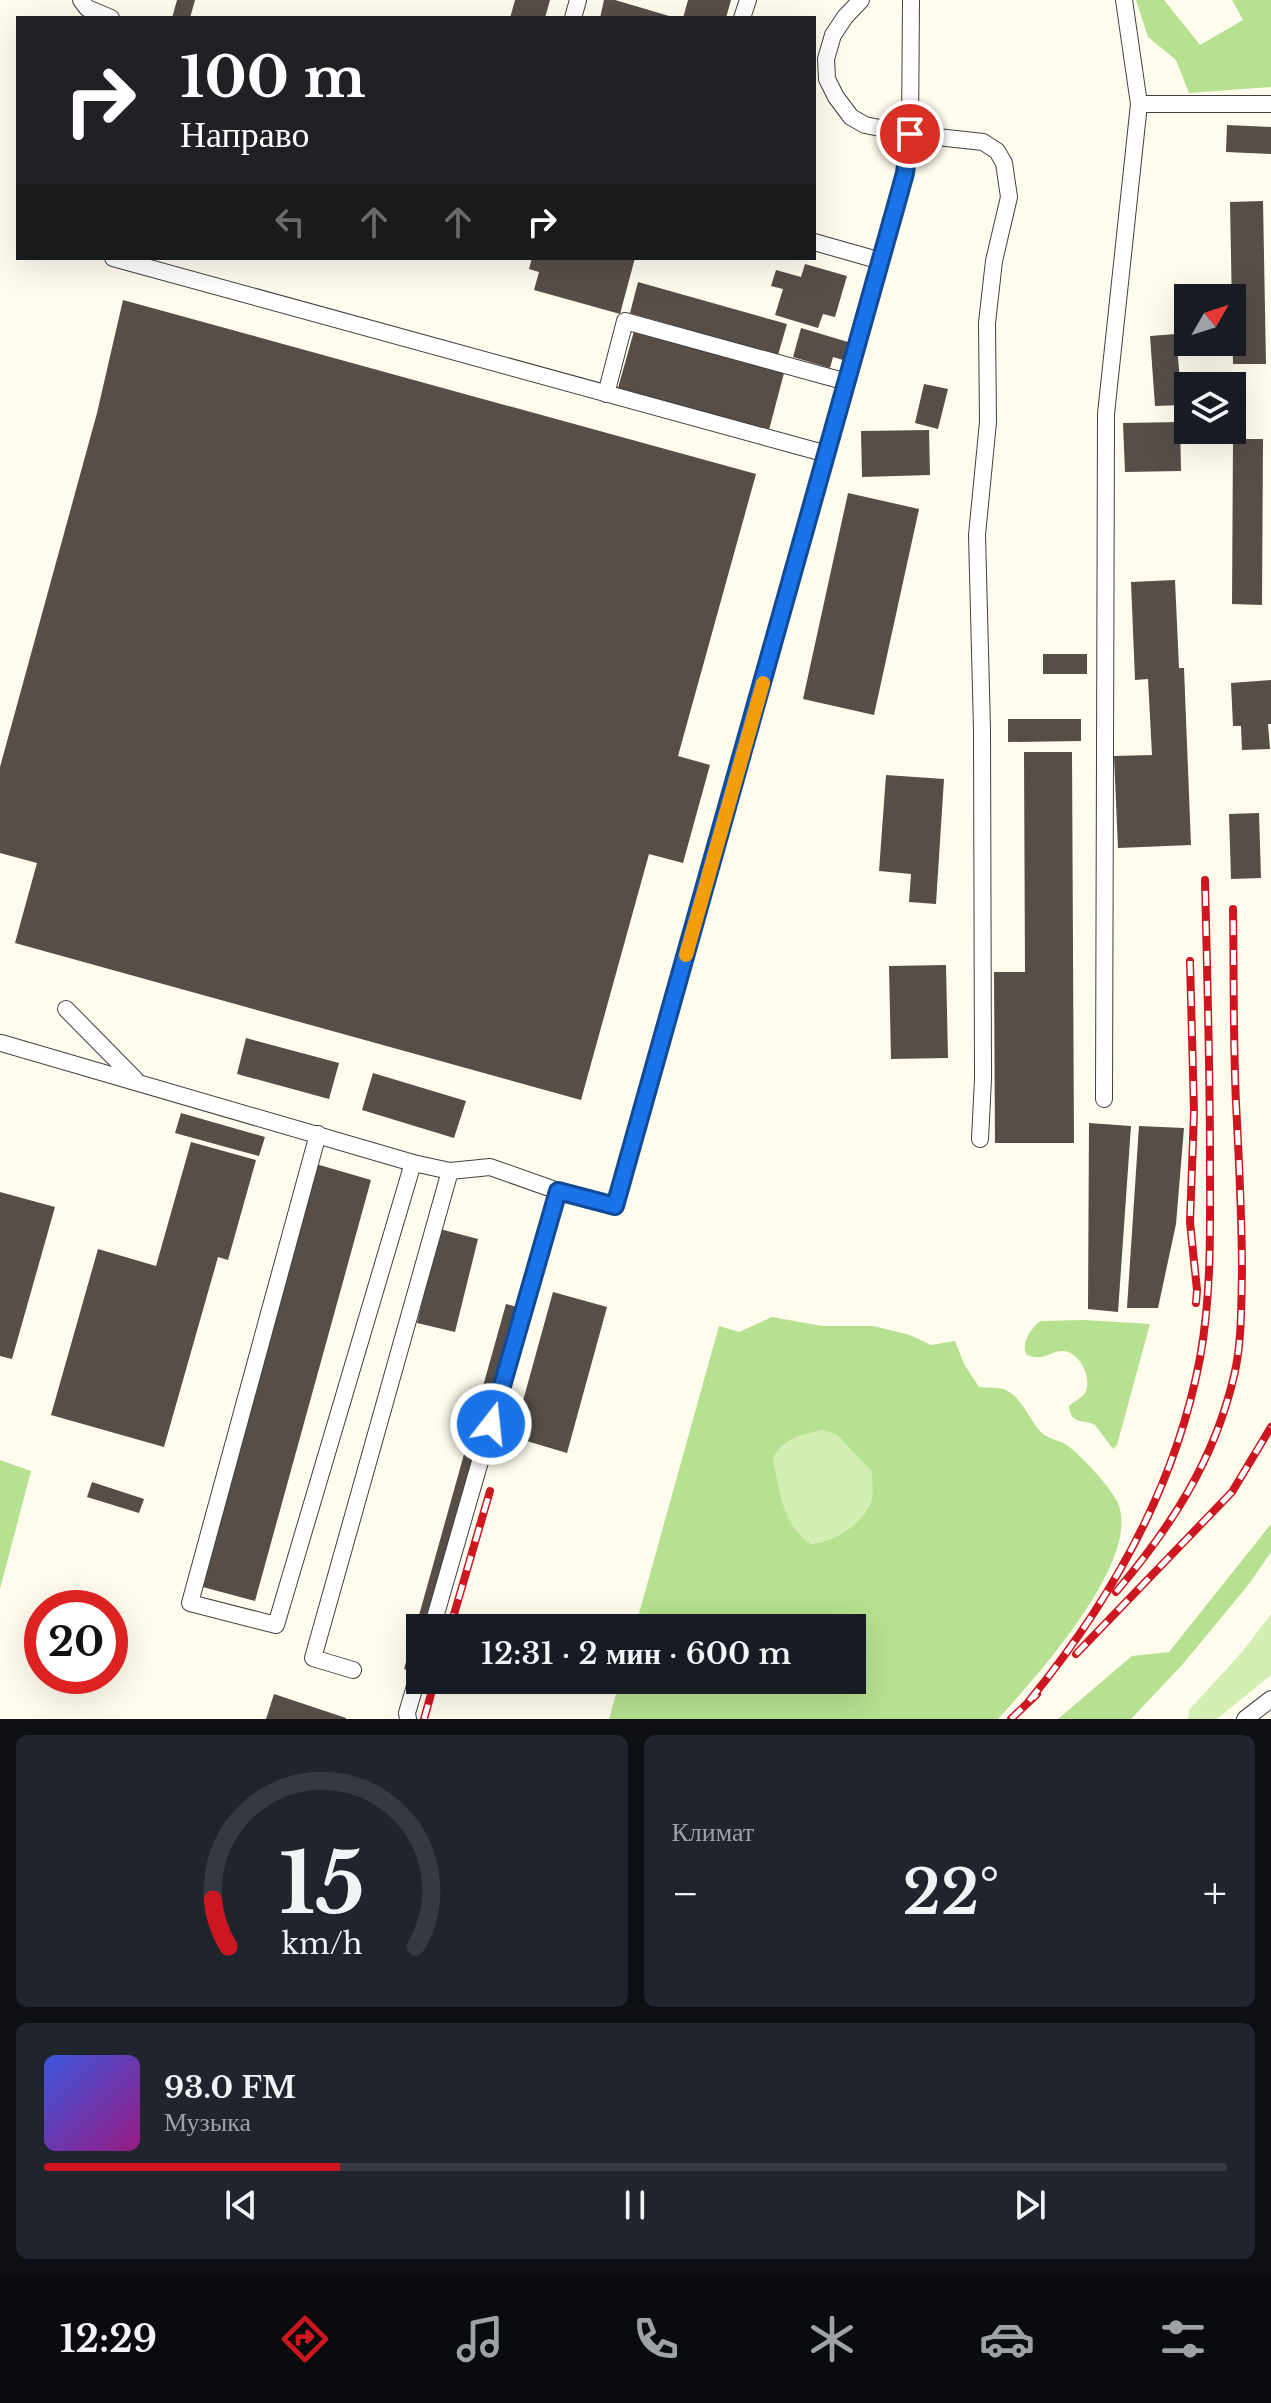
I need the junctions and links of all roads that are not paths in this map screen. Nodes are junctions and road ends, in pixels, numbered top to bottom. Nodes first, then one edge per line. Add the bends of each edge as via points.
1 (81, 0) edge
2 (861, 0) edge
3 (911, 0) edge
4 (1124, 0) edge
5 (106, 16) edge
6 (1139, 104) junction
7 (1271, 104) edge
8 (910, 134) junction
9 (816, 243) edge
10 (120, 260) edge
11 (881, 261) junction
12 (847, 382) junction
13 (606, 394) junction
14 (827, 454) junction
15 (66, 1009) dead end
16 (1, 1043) edge
17 (138, 1082) junction
18 (1104, 1099) dead end
19 (318, 1134) junction
20 (980, 1139) dead end
21 (413, 1163) junction
22 (450, 1171) junction
23 (558, 1191) junction
24 (436, 1614) edge
25 (353, 1670) dead end
26 (413, 1694) edge
27 (1271, 1699) edge
28 (408, 1719) edge
29 (1245, 1719) edge

1 - 5 street
2 - 8 street via 833,35 827,79 851,117
3 - 8 street
4 - 6 street
6 - 7 street
6 - 18 street via 1106,414
8 - 11 street
8 - 20 street via 983,142 1004,163 1009,197 987,323 988,422 977,535 982,729
9 - 11 street
10 - 13 street
11 - 12 street
12 - 13 street via 625,321
12 - 14 street
13 - 14 street
14 - 23 street via 615,1206
15 - 17 street
16 - 17 street
17 - 19 street
19 - 21 street
19 - 21 street via 190,1603 276,1625
21 - 22 street
22 - 23 street via 490,1167
22 - 25 street via 313,1658
23 - 24 street
26 - 28 street
27 - 29 street

